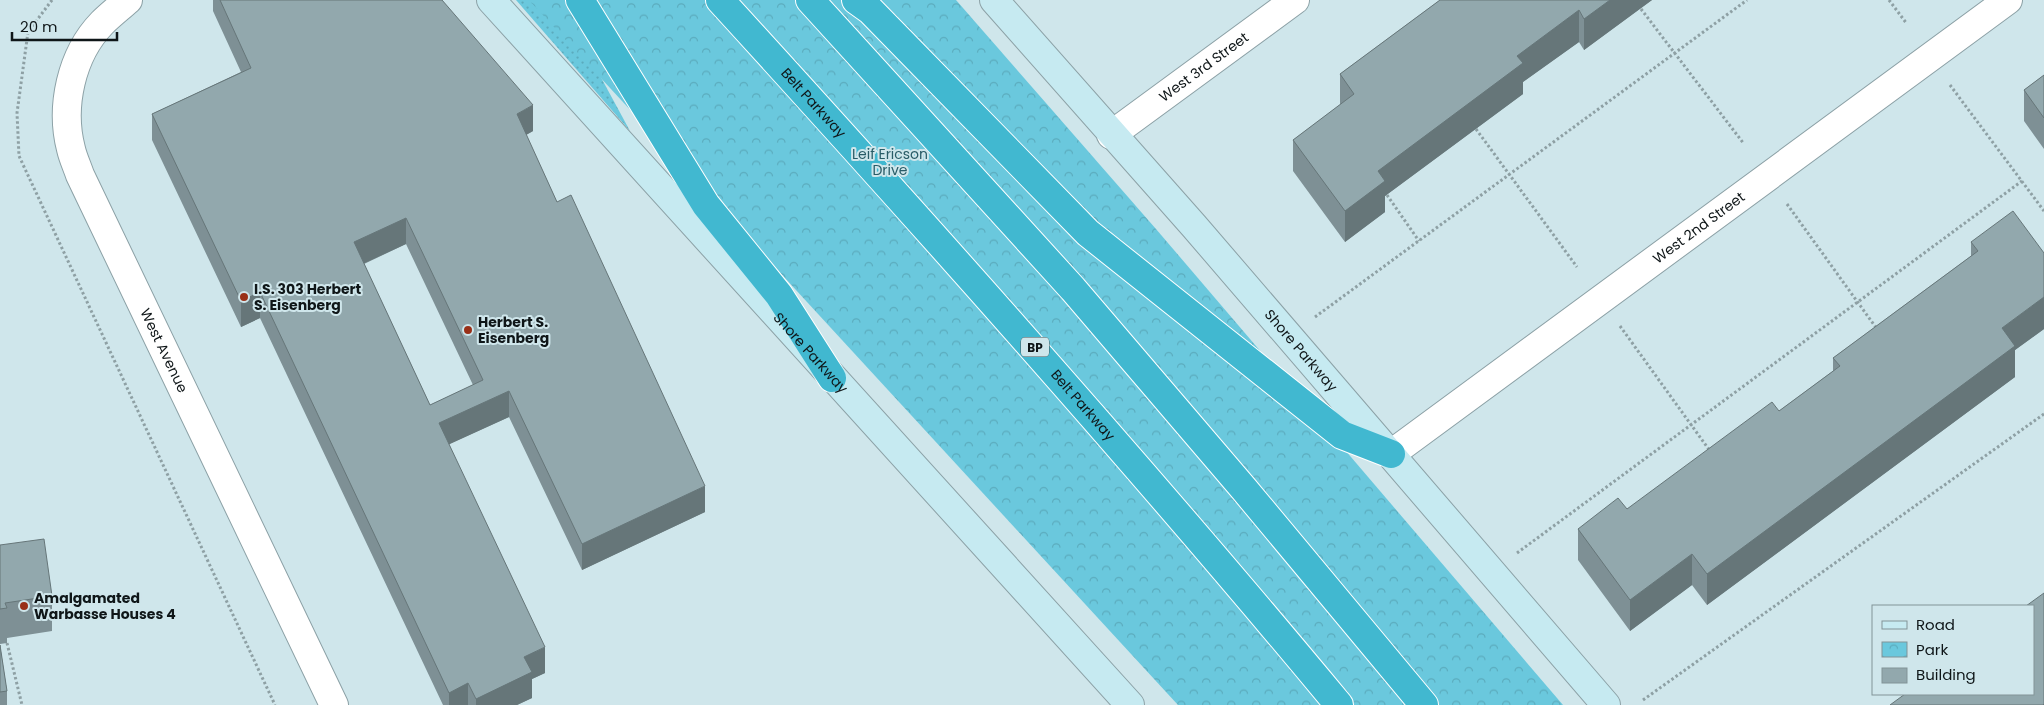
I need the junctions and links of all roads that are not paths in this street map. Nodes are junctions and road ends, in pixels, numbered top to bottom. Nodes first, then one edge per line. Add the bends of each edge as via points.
1 (128, 0) edge
2 (491, 0) edge
3 (580, 0) edge
4 (720, 0) edge
5 (810, 0) edge
6 (856, 0) edge
7 (994, 0) edge
8 (1295, 0) edge
9 (2008, 0) edge
10 (1111, 135) junction
11 (832, 378) junction
12 (1391, 454) junction
13 (334, 705) edge
14 (1130, 705) edge
15 (1339, 705) edge
16 (1424, 705) edge
17 (1606, 705) edge

1 - 13 street, West Avenue via 101,24 85,46 72,77 66,111 71,149 170,366
2 - 11 main road, Shore Parkway
3 - 11 highway via 706,205 779,295
4 - 15 highway, Belt Parkway / BP via 1037,350 1209,547
5 - 16 highway via 1073,289
6 - 12 highway via 870,10 1088,233 1342,434
7 - 10 main road, Shore Parkway
8 - 10 street, West 3rd Street
9 - 12 street, West 2nd Street
10 - 12 main road, Shore Parkway
11 - 14 main road, Shore Parkway
12 - 17 main road, Shore Parkway

